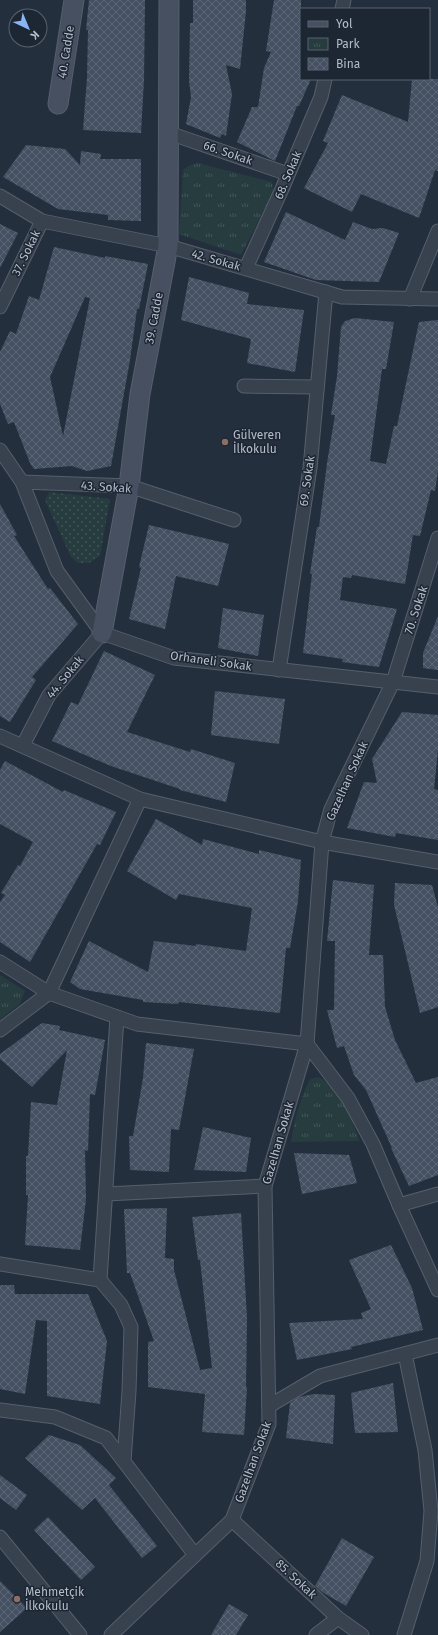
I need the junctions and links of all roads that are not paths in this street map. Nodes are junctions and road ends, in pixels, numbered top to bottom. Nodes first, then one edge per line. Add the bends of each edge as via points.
1 (74, 0) edge
2 (169, 0) edge
3 (325, 80) edge
4 (58, 104) dead end
5 (169, 133) junction
6 (288, 174) junction
7 (0, 196) edge
8 (42, 221) junction
9 (438, 231) edge
10 (168, 246) junction
11 (246, 268) junction
12 (326, 292) junction
13 (410, 299) junction
14 (438, 299) edge
15 (0, 307) edge
16 (244, 386) dead end
17 (317, 386) junction
18 (0, 450) edge
19 (22, 482) junction
20 (129, 486) junction
21 (234, 520) dead end
22 (438, 538) edge
23 (102, 633) junction
24 (279, 670) junction
25 (393, 682) junction
26 (438, 688) edge
27 (0, 736) edge
28 (23, 745) junction
29 (140, 799) junction
30 (322, 842) junction
31 (438, 862) edge
32 (0, 962) edge
33 (49, 993) junction
34 (118, 1017) junction
35 (0, 1030) edge
36 (307, 1044) junction
37 (265, 1186) junction
38 (106, 1194) junction
39 (438, 1194) edge
40 (399, 1205) junction
41 (0, 1264) edge
42 (100, 1280) junction
43 (438, 1290) edge
44 (438, 1346) edge
45 (405, 1354) junction
46 (269, 1406) junction
47 (0, 1410) edge
48 (124, 1461) junction
49 (232, 1520) junction
50 (0, 1537) edge
51 (195, 1555) junction
52 (338, 1618) junction
53 (80, 1635) edge
54 (111, 1635) edge
55 (316, 1635) edge
56 (362, 1635) edge
57 (404, 1635) edge

1 - 4 street, 40. Cadde
2 - 5 street, 39. Cadde
3 - 6 street, 68. Sokak via 321,97
5 - 6 street, 66. Sokak
5 - 10 street, 39. Cadde
6 - 11 street, 68. Sokak
7 - 8 street, 42. Sokak
8 - 10 street, 42. Sokak
8 - 15 street, 37. Sokak
9 - 13 street
10 - 11 street, 42. Sokak
10 - 20 street, 39. Cadde via 140,394
11 - 12 street, 42. Sokak
12 - 13 street, 42. Sokak via 342,297
12 - 17 street, 69. Sokak
13 - 14 street, 42. Sokak
16 - 17 street
17 - 24 street, 69. Sokak via 310,468
18 - 19 street
19 - 20 street, 43. Sokak
19 - 23 street via 57,572
20 - 21 street, 43. Sokak
20 - 23 street, 39. Cadde
22 - 25 street, 70. Sokak
23 - 24 street, Orhaneli Sokak via 174,658
23 - 28 street, 44. Sokak via 48,695
24 - 25 street, Orhaneli Sokak
25 - 26 street, Orhaneli Sokak
25 - 30 street, Gazelhan Sokak via 331,809
27 - 28 street
28 - 29 street
29 - 30 street
29 - 33 street
30 - 31 street
30 - 36 street, Gazelhan Sokak
32 - 33 street
33 - 34 street
33 - 35 street
34 - 36 street via 137,1024
34 - 38 street
36 - 37 street, Gazelhan Sokak
36 - 40 street via 348,1098 373,1144
37 - 38 street
37 - 46 street, Gazelhan Sokak
38 - 42 street
39 - 40 street
40 - 43 street
41 - 42 street
42 - 48 street via 121,1305 131,1327
44 - 45 street
45 - 46 street via 320,1376
45 - 57 street via 425,1450 431,1510 427,1561
46 - 49 street, Gazelhan Sokak via 269,1424
47 - 48 street via 55,1417 106,1438
48 - 51 street
49 - 51 street, Gazelhan Sokak
49 - 52 street, 85. Sokak
50 - 53 street
51 - 54 street, Gazelhan Sokak
52 - 55 street
52 - 56 street, 85. Sokak

